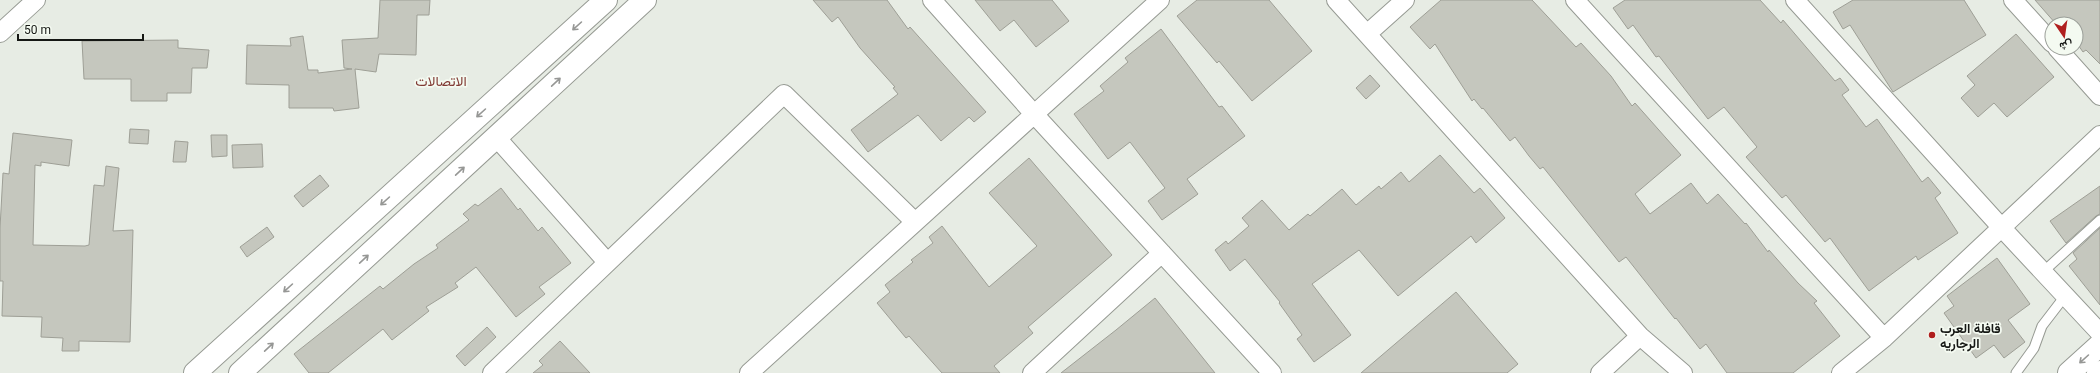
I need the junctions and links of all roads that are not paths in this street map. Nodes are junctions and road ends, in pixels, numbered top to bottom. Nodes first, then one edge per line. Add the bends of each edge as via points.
1 (36, 0) edge
2 (606, 0) edge
3 (645, 0) edge
4 (932, 0) edge
5 (1160, 0) edge
6 (1336, 0) edge
7 (1405, 0) edge
8 (1575, 0) edge
9 (1795, 0) edge
10 (2013, 0) edge
11 (0, 33) edge
12 (1367, 34) junction
13 (2044, 34) edge
14 (2063, 56) edge
15 (2100, 96) edge
16 (1034, 114) junction
17 (2100, 135) edge
18 (496, 137) junction
19 (2100, 220) edge
20 (915, 222) junction
21 (2001, 227) junction
22 (1162, 254) junction
23 (607, 262) junction
24 (2043, 272) junction
25 (2065, 296) junction
26 (2100, 333) edge
27 (1640, 336) junction
28 (1884, 338) junction
29 (2100, 345) edge
30 (195, 373) edge
31 (240, 373) edge
32 (492, 373) edge
33 (748, 373) edge
34 (1032, 373) edge
35 (1272, 373) edge
36 (1600, 373) edge
37 (1683, 373) edge
38 (1841, 373) edge
39 (2016, 373) edge
40 (2069, 373) edge

1 - 11 street
2 -> 30 street
18 -> 3 street
4 - 16 street
5 - 16 street
6 - 12 street
7 - 12 street
8 - 28 street
9 - 21 street
10 - 13 street
12 - 27 street
14 - 15 street
16 - 20 street
16 - 22 street
17 - 21 street
18 - 23 street
31 -> 18 street
19 - 24 lane
20 - 23 street via 784,94
20 - 33 street
21 - 24 street
21 - 28 street
22 - 34 street
22 - 35 street
23 - 32 street
24 - 25 street
25 - 26 street
25 - 39 lane via 2042,326 2034,348
27 - 36 street
27 - 37 street
28 - 38 street
29 -> 40 street

